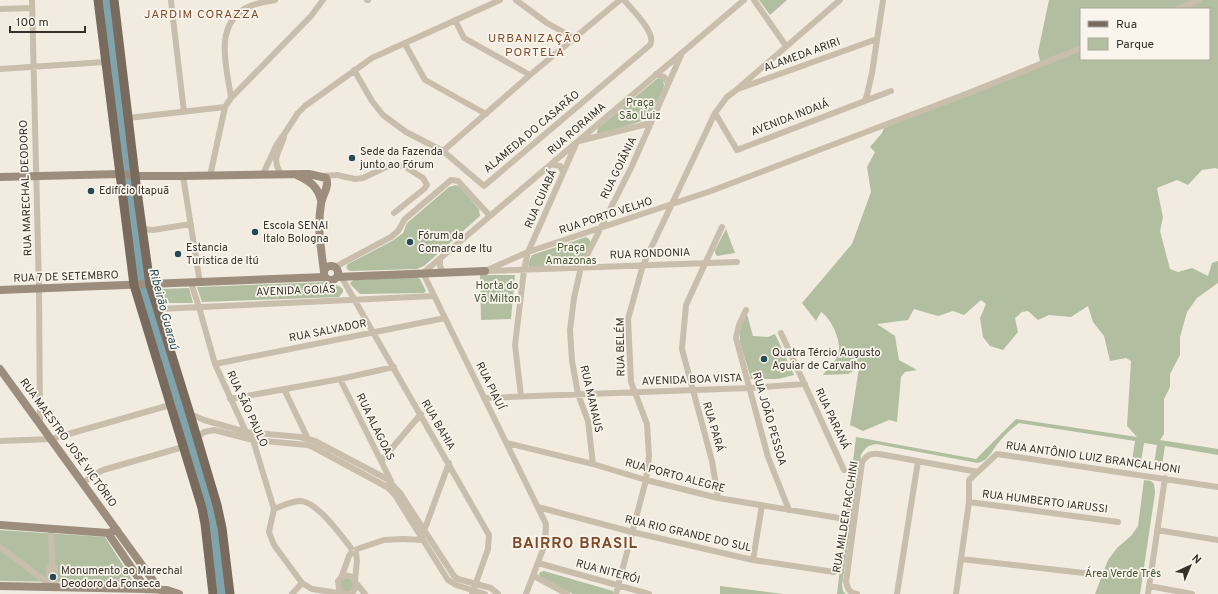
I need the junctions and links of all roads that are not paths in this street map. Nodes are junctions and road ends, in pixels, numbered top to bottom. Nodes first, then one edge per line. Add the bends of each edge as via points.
1 (32, 0) edge
2 (98, 0) edge
3 (114, 0) edge
4 (276, 0) edge
5 (321, 0) edge
6 (500, 0) edge
7 (516, 0) edge
8 (620, 0) edge
9 (624, 0) edge
10 (744, 0) edge
11 (754, 0) edge
12 (840, 0) edge
13 (883, 0) edge
14 (1199, 0) edge
15 (171, 1) dead end
16 (32, 8) junction
17 (1179, 8) edge
18 (0, 9) edge
19 (455, 20) junction
20 (574, 38) junction
21 (877, 39) junction
22 (405, 44) junction
23 (786, 46) junction
24 (1080, 48) edge
25 (681, 53) junction
26 (105, 62) junction
27 (665, 67) junction
28 (33, 68) junction
29 (0, 69) edge
30 (354, 70) junction
31 (673, 73) junction
32 (656, 74) junction
33 (530, 75) junction
34 (668, 83) junction
35 (735, 90) junction
36 (891, 91) dead end
37 (231, 98) junction
38 (865, 100) junction
39 (225, 107) junction
40 (184, 112) junction
41 (715, 113) junction
42 (486, 114) junction
43 (128, 118) junction
44 (651, 123) junction
45 (286, 133) junction
46 (577, 142) junction
47 (443, 152) junction
48 (551, 164) junction
49 (563, 172) junction
50 (121, 174) junction
51 (263, 174) junction
52 (281, 174) junction
53 (297, 175) junction
54 (36, 176) junction
55 (134, 176) junction
56 (183, 176) junction
57 (210, 176) junction
58 (319, 176) junction
59 (0, 177) edge
60 (319, 188) junction
61 (672, 205) junction
62 (394, 213) dead end
63 (490, 216) junction
64 (191, 224) junction
65 (722, 227) dead end
66 (143, 229) junction
67 (599, 229) junction
68 (528, 252) junction
69 (322, 256) junction
70 (440, 259) junction
71 (737, 262) dead end
72 (705, 263) junction
73 (643, 265) junction
74 (581, 267) junction
75 (524, 270) junction
76 (337, 271) junction
77 (485, 271) junction
78 (443, 272) junction
79 (423, 273) junction
80 (324, 274) junction
81 (191, 283) junction
82 (200, 283) junction
83 (142, 285) junction
84 (39, 289) junction
85 (0, 290) edge
86 (434, 296) junction
87 (355, 300) junction
88 (199, 306) junction
89 (158, 309) junction
90 (746, 310) dead end
91 (445, 318) junction
92 (374, 332) junction
93 (781, 333) dead end
94 (215, 364) junction
95 (394, 367) junction
96 (0, 369) edge
97 (340, 379) junction
98 (804, 384) junction
99 (749, 388) junction
100 (284, 389) junction
101 (692, 390) junction
102 (635, 392) junction
103 (578, 394) junction
104 (521, 396) junction
105 (484, 398) junction
106 (230, 399) junction
107 (178, 402) junction
108 (190, 414) junction
109 (421, 414) junction
110 (40, 424) junction
111 (246, 432) junction
112 (300, 437) junction
113 (51, 439) junction
114 (308, 439) junction
115 (253, 440) junction
116 (0, 441) edge
117 (193, 443) junction
118 (507, 443) junction
119 (300, 444) junction
120 (314, 444) junction
121 (918, 461) junction
122 (382, 463) junction
123 (449, 464) junction
124 (593, 464) junction
125 (844, 470) dead end
126 (978, 472) junction
127 (381, 476) junction
128 (1165, 478) junction
129 (646, 480) junction
130 (378, 482) junction
131 (83, 483) junction
132 (393, 485) junction
133 (1218, 487) edge
134 (718, 498) junction
135 (968, 502) junction
136 (762, 505) junction
137 (538, 507) junction
138 (274, 509) junction
139 (789, 510) junction
140 (839, 518) dead end
141 (1118, 522) dead end
142 (0, 525) edge
143 (51, 528) junction
144 (117, 530) junction
145 (1157, 530) junction
146 (424, 531) junction
147 (632, 532) junction
148 (108, 533) junction
149 (422, 540) junction
150 (1218, 540) edge
151 (0, 547) edge
152 (354, 551) junction
153 (961, 559) junction
154 (753, 560) junction
155 (538, 564) junction
156 (834, 572) dead end
157 (1084, 573) dead end
158 (534, 576) junction
159 (339, 580) junction
160 (356, 581) junction
161 (302, 583) junction
162 (476, 583) junction
163 (0, 586) edge
164 (51, 586) junction
165 (618, 586) junction
166 (1149, 586) junction
167 (146, 589) junction
168 (160, 590) junction
169 (116, 591) edge
170 (324, 591) junction
171 (473, 592) edge
172 (174, 593) edge
173 (213, 594) edge
174 (230, 594) edge
175 (292, 594) edge
176 (344, 594) edge
177 (349, 594) edge
178 (365, 594) edge
179 (485, 594) edge
180 (498, 594) edge
181 (526, 594) edge
182 (567, 594) edge
183 (616, 594) edge
184 (649, 594) edge
185 (857, 594) edge
186 (897, 594) edge
187 (956, 594) edge
188 (1148, 594) edge
189 (1192, 594) edge

1 - 16 street, RUA MARECHAL DEODORO
2 - 26 main road
3 - 43 main road
4 - 37 street via 247,7 230,24 224,44
5 - 37 street via 311,16
6 - 19 street
7 - 20 street via 547,23
8 - 20 street
9 - 47 street, ALAMEDA DO CASARÃO via 648,29 652,37 650,45 484,186
10 - 25 street, RUA RORAIMA
11 - 23 street
12 - 23 street, RUA BELÉM
13 - 21 street
14 - 17 street
15 - 40 street
16 - 18 street
16 - 28 street, RUA MARECHAL DEODORO
19 - 22 street
19 - 33 street via 464,38
20 - 33 street
21 - 35 street, ALAMEDA ARIRI
21 - 38 street
22 - 30 street via 372,58
22 - 42 street via 425,80
23 - 35 street, RUA BELÉM
24 - 61 street, RUA PORTO VELHO
25 - 27 street, RUA RORAIMA
25 - 31 street, RUA GOIÂNIA
26 - 28 street
26 - 50 main road
27 - 31 street
27 - 32 street, RUA RORAIMA
28 - 29 street
28 - 54 street, RUA MARECHAL DEODORO
30 - 45 street via 302,109
30 - 47 street, ALAMEDA DO CASARÃO via 383,115 406,132
31 - 34 street, RUA GOIÂNIA
32 - 34 street via 664,77
32 - 46 street, RUA RORAIMA
33 - 42 street
34 - 44 street, RUA GOIÂNIA
35 - 41 street, RUA BELÉM
36 - 38 street, AVENIDA INDAIÁ
37 - 39 street
38 - 41 street, AVENIDA INDAIÁ via 737,150
39 - 40 street
39 - 57 street
40 - 43 street
41 - 61 street, RUA BELÉM
42 - 47 street
43 - 55 main road
44 - 46 street
44 - 67 street, RUA GOIÂNIA
45 - 51 street via 277,144
45 - 52 street via 276,158
46 - 48 street, RUA RORAIMA
46 - 49 street, RUA CUIABÁ
48 - 49 street via 560,166
48 - 63 street, RUA RORAIMA
49 - 68 street, RUA CUIABÁ
50 - 54 street
50 - 55 street
50 - 83 main road
51 - 52 street
51 - 57 street
52 - 53 street
53 - 58 street
53 - 60 street
54 - 59 street
54 - 84 street, RUA MARECHAL DEODORO
55 - 56 street
55 - 66 main road
56 - 57 street
56 - 64 street
58 - 60 street via 314,180
58 - 60 street via 326,178 327,181
58 - 62 street via 355,179 363,178 386,166 404,166 423,178 427,185
60 - 69 street via 321,200 318,230
61 - 67 street, RUA PORTO VELHO
61 - 73 street, RUA BELÉM
63 - 70 street, RUA RORAIMA
63 - 76 street via 458,181 451,180 404,219 398,231 391,237
64 - 66 street via 153,230
64 - 82 street
65 - 72 street, RUA PARÁ
66 - 83 main road
67 - 68 street, RUA PORTO VELHO
67 - 74 street, RUA GOIÂNIA
68 - 75 street, RUA CUIABÁ
68 - 77 street, RUA PORTO VELHO
69 - 76 street
69 - 80 street
70 - 78 street
70 - 79 street, RUA RORAIMA
71 - 72 street, RUA RONDONIA
72 - 73 street, RUA RONDONIA
72 - 101 street, RUA PARÁ via 686,305 682,349
73 - 74 street, RUA RONDONIA
73 - 102 street, RUA BELÉM via 628,320 631,382
74 - 75 street, RUA RONDONIA
74 - 103 street, RUA MANAUS via 570,330
75 - 77 street, RUA RONDONIA
75 - 104 street, RUA CUIABÁ via 514,345
76 - 79 street via 351,277
76 - 80 street via 327,267
76 - 80 street, AVENIDA GOIÁS via 335,279 330,280
76 - 87 street, RUA BAHIA
77 - 78 street, RUA RONDONIA
78 - 79 street
79 - 86 street, RUA PIAUÍ
80 - 82 street, AVENIDA GOIÁS
81 - 82 street, AVENIDA GOIÁS
81 - 83 street, AVENIDA GOIÁS
81 - 88 street, RUA SÃO PAULO
83 - 84 street, RUA 7 DE SETEMBRO
83 - 89 main road
83 - 107 main road
84 - 85 street, RUA 7 DE SETEMBRO
84 - 110 street, RUA MARECHAL DEODORO
86 - 87 street, AVENIDA GOIÁS
86 - 91 street, RUA PIAUÍ
87 - 88 street, AVENIDA GOIÁS
87 - 92 street, RUA BAHIA
88 - 89 street, AVENIDA GOIÁS
88 - 94 street, RUA SÃO PAULO
89 - 107 main road
90 - 99 street, RUA JOÃO PESSOA via 736,338
91 - 92 street, RUA SALVADOR
91 - 105 street, RUA PIAUÍ
92 - 94 street, RUA SALVADOR
92 - 95 street, RUA BAHIA
93 - 98 street, RUA PARANÁ
94 - 106 street, RUA SÃO PAULO
95 - 97 street
95 - 109 street, RUA BAHIA
96 - 110 street, RUA MAESTRO JOSÉ VICTÓRIO
97 - 100 street
97 - 122 street, RUA ALAGOAS
98 - 99 street, AVENIDA BOA VISTA
98 - 125 street, RUA PARANÁ
99 - 101 street, AVENIDA BOA VISTA
99 - 139 street, RUA JOÃO PESSOA via 768,457
100 - 106 street
100 - 114 street
101 - 102 street, AVENIDA BOA VISTA
101 - 134 street, RUA PARÁ via 712,461
102 - 103 street, AVENIDA BOA VISTA
102 - 129 street, RUA BELÉM via 647,424 649,456
103 - 104 street, AVENIDA BOA VISTA
103 - 124 street, RUA MANAUS via 588,421
104 - 105 street, AVENIDA BOA VISTA
105 - 118 street, RUA PIAUÍ
106 - 111 street, RUA SÃO PAULO
107 - 108 main road
107 - 113 street
107 - 117 main road
108 - 111 street
108 - 117 main road
109 - 122 street
109 - 123 street, RUA BAHIA
110 - 113 street, RUA MAESTRO JOSÉ VICTÓRIO
111 - 112 street
111 - 115 street, RUA SÃO PAULO
112 - 114 street
112 - 119 street
113 - 116 street
113 - 131 street, RUA MAESTRO JOSÉ VICTÓRIO
114 - 120 street
115 - 117 street via 214,430 204,432
115 - 119 street
115 - 138 street, RUA SÃO PAULO
117 - 131 street via 103,470
117 - 173 main road
117 - 174 main road via 220,517
118 - 124 street, RUA PORTO ALEGRE
118 - 137 street, RUA PIAUÍ
119 - 120 street
120 - 127 street
120 - 130 street
121 - 126 street, RUA MILDER FACCHINI
121 - 185 street, RUA MILDER FACCHINI via 873,453 866,455 862,462 846,582 848,590
121 - 186 street
122 - 127 street
122 - 132 street, RUA ALAGOAS
123 - 146 street
123 - 162 street, RUA BAHIA via 489,535 490,545
124 - 129 street, RUA PORTO ALEGRE
126 - 128 street, RUA ANTÔNIO LUIZ BRANCALHONI via 997,454
126 - 135 street, RUA ANTÔNIO LUIZ BRANCALHONI via 969,480
127 - 130 street
127 - 132 street
128 - 133 street, RUA ANTÔNIO LUIZ BRANCALHONI
128 - 145 street
129 - 134 street, RUA PORTO ALEGRE
129 - 147 street, RUA BELÉM
130 - 149 street via 394,495
131 - 144 street, RUA MAESTRO JOSÉ VICTÓRIO
132 - 146 street
134 - 136 street, RUA PORTO ALEGRE
135 - 141 street, RUA HUMBERTO IARUSSI
135 - 153 street, RUA ANTÔNIO LUIZ BRANCALHONI
136 - 139 street, RUA PORTO ALEGRE
136 - 154 street
137 - 147 street, RUA RIO GRANDE DO SUL
137 - 155 street, RUA PIAUÍ via 546,524 545,544
138 - 152 street via 290,502 308,503
138 - 161 street, RUA SÃO PAULO via 270,537
139 - 140 street, RUA PORTO ALEGRE
142 - 143 street
143 - 148 street
143 - 164 street via 52,563 55,569
144 - 148 street
144 - 168 street, RUA MAESTRO JOSÉ VICTÓRIO
145 - 150 street
145 - 166 street
146 - 149 street
146 - 162 street via 454,576
147 - 154 street, RUA RIO GRANDE DO SUL
147 - 165 street, RUA BELÉM
148 - 167 street
149 - 152 street via 384,540
149 - 171 street via 448,580
151 - 164 street
152 - 159 street via 349,556
152 - 160 street via 357,561
153 - 157 street
153 - 187 street, RUA ANTÔNIO LUIZ BRANCALHONI
154 - 156 street, RUA RIO GRANDE DO SUL
155 - 158 street, RUA PIAUÍ
155 - 165 street, RUA NITERÓI
158 - 181 street, RUA PIAUÍ
158 - 182 street
159 - 160 street via 348,576
159 - 170 street
159 - 176 street via 339,589
160 - 177 street via 354,591
160 - 178 street
161 - 170 street via 312,589
161 - 175 street
162 - 171 street, RUA BAHIA
162 - 180 street via 491,588
163 - 164 street
164 - 169 street
165 - 183 street, RUA BELÉM
165 - 184 street, RUA NITERÓI
166 - 188 street
166 - 189 street
167 - 168 street
167 - 169 street
168 - 172 street
170 - 176 street
171 - 179 street

